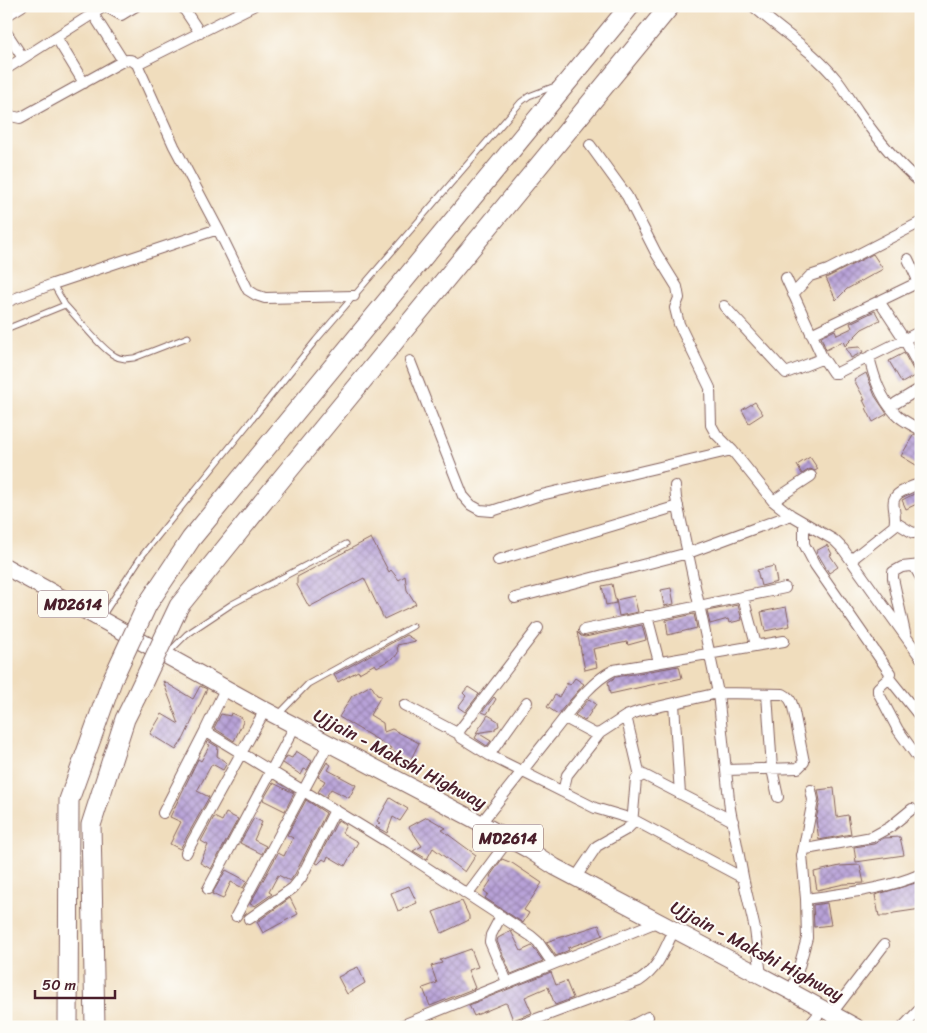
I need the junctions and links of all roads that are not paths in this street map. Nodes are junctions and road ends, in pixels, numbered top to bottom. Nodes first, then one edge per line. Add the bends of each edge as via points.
1 (22, 6) edge
2 (136, 6) edge
3 (182, 6) edge
4 (253, 6) edge
5 (630, 6) edge
6 (670, 6) edge
7 (753, 6) edge
8 (95, 10) edge
9 (6, 16) edge
10 (6, 32) edge
11 (200, 33) junction
12 (56, 37) junction
13 (23, 58) junction
14 (130, 62) junction
15 (6, 69) edge
16 (568, 81) junction
17 (84, 83) junction
18 (6, 111) edge
19 (590, 145) dead end
20 (921, 184) edge
21 (921, 222) edge
22 (218, 229) junction
23 (908, 259) dead end
24 (786, 278) dead end
25 (52, 284) junction
26 (920, 284) edge
27 (793, 294) junction
28 (354, 296) junction
29 (879, 301) junction
30 (6, 302) edge
31 (65, 305) junction
32 (724, 306) dead end
33 (6, 329) edge
34 (921, 331) edge
35 (811, 334) junction
36 (188, 337) dead end
37 (904, 339) junction
38 (869, 357) junction
39 (823, 359) junction
40 (410, 361) dead end
41 (921, 370) edge
42 (921, 388) edge
43 (896, 403) dead end
44 (921, 430) edge
45 (732, 450) junction
46 (811, 476) dead end
47 (921, 484) edge
48 (675, 486) dead end
49 (773, 501) junction
50 (678, 506) junction
51 (791, 515) junction
52 (895, 522) junction
53 (804, 523) junction
54 (921, 532) edge
55 (346, 544) dead end
56 (688, 553) junction
57 (498, 560) dead end
58 (851, 560) junction
59 (917, 565) edge
60 (6, 567) edge
61 (921, 578) edge
62 (785, 588) dead end
63 (743, 597) junction
64 (515, 598) dead end
65 (700, 606) junction
66 (647, 616) junction
67 (101, 619) junction
68 (413, 626) dead end
69 (538, 628) dead end
70 (584, 630) dead end
71 (178, 634) junction
72 (906, 637) junction
73 (784, 641) dead end
74 (756, 645) junction
75 (710, 652) junction
76 (166, 655) junction
77 (921, 658) edge
78 (659, 662) junction
79 (889, 678) junction
80 (225, 688) junction
81 (718, 693) junction
82 (767, 694) junction
83 (527, 702) dead end
84 (674, 704) junction
85 (404, 705) dead end
86 (271, 713) junction
87 (626, 716) junction
88 (565, 718) junction
89 (921, 718) edge
90 (295, 726) junction
91 (205, 731) junction
92 (600, 733) junction
93 (459, 734) junction
94 (329, 744) junction
95 (240, 752) junction
96 (489, 755) junction
97 (921, 762) edge
98 (772, 768) junction
99 (726, 770) junction
100 (522, 771) junction
101 (271, 772) junction
102 (640, 776) junction
103 (302, 790) junction
104 (811, 790) dead end
105 (563, 792) junction
106 (680, 794) junction
107 (778, 798) dead end
108 (912, 809) dead end
109 (335, 810) junction
110 (163, 813) dead end
111 (632, 819) junction
112 (733, 821) junction
113 (481, 823) junction
114 (509, 839) junction
115 (803, 852) junction
116 (186, 853) dead end
117 (921, 874) edge
118 (576, 877) junction
119 (743, 878) junction
120 (208, 888) dead end
121 (468, 894) junction
122 (806, 899) junction
123 (236, 916) dead end
124 (501, 916) junction
125 (250, 919) dead end
126 (659, 922) junction
127 (674, 930) junction
128 (884, 945) dead end
129 (553, 964) junction
130 (761, 976) junction
131 (506, 982) junction
132 (792, 992) junction
133 (921, 1008) edge
134 (828, 1011) junction
135 (648, 1018) dead end
136 (850, 1025) edge
137 (68, 1027) edge
138 (95, 1027) edge
139 (398, 1027) edge
140 (515, 1027) edge
141 (629, 1027) edge
142 (808, 1027) edge
143 (903, 1027) edge

1 - 9 street
2 - 8 street via 121,14 108,6
3 - 11 street
4 - 11 street
5 - 16 highway
6 - 71 highway via 179,606
7 - 20 street via 799,42 830,73 901,165
8 - 12 street
8 - 14 street
10 - 13 street
11 - 14 street
12 - 13 street
12 - 17 street
13 - 15 street
14 - 17 street
14 - 22 street
16 - 28 lane via 521,102
16 - 137 highway, bridge via 191,539 147,605 113,678 69,800
17 - 18 street via 20,118
19 - 45 street via 627,196 677,287 679,324 710,388 711,425
21 - 27 street via 810,276
22 - 25 street
22 - 28 street via 248,290 256,296
23 - 26 street
24 - 27 street
25 - 30 street
25 - 31 lane
26 - 29 street
27 - 35 street
28 - 67 lane via 141,557
29 - 35 street
29 - 37 street
31 - 33 lane
31 - 36 lane via 104,348 124,359
32 - 39 street via 784,372 789,373
34 - 37 street
35 - 39 street
37 - 38 street
37 - 41 street
38 - 39 street via 835,374
38 - 44 street via 876,384 894,413
40 - 45 street via 463,496 480,510 492,511 537,496
42 - 43 street
45 - 49 street
46 - 49 street
47 - 52 street via 894,497
48 - 50 street
49 - 51 street
50 - 56 street
50 - 57 street
51 - 53 street
51 - 56 street
52 - 54 street via 913,533
52 - 58 street via 891,529
53 - 58 street via 834,540
53 - 79 street via 807,549 890,673
55 - 71 lane
56 - 64 street
56 - 65 street
58 - 72 street
59 - 61 street
59 - 72 street via 902,566 893,572
60 - 67 main road, Ujjain - Makshi Highway / MD2614
62 - 63 street
63 - 65 street
63 - 74 street
65 - 66 street
65 - 75 street
66 - 70 street
66 - 78 street
67 - 76 main road, Ujjain - Makshi Highway / MD2614
68 - 86 lane via 308,684 288,703
69 - 93 street
71 - 76 lane
71 - 138 highway, bridge via 125,719 91,825
72 - 77 street
73 - 74 street
74 - 75 street
75 - 78 street
75 - 81 street
76 - 80 main road, Ujjain - Makshi Highway / MD2614
78 - 88 street via 614,670 604,675
79 - 89 street
79 - 97 street via 880,684 878,692 898,730
80 - 86 main road, Ujjain - Makshi Highway / MD2614
80 - 91 street
81 - 82 street
81 - 84 street
81 - 99 street
82 - 98 street
82 - 98 street via 783,694 790,699 804,762 798,768
83 - 96 street
84 - 87 street
84 - 106 street
85 - 93 street
86 - 90 main road, Ujjain - Makshi Highway / MD2614
86 - 95 street
87 - 92 street
87 - 102 street
88 - 92 street via 591,733
88 - 100 street
90 - 94 main road, Ujjain - Makshi Highway / MD2614
90 - 101 street
91 - 95 street
91 - 110 street
92 - 105 street via 566,775
93 - 96 street
94 - 103 street
94 - 113 main road, Ujjain - Makshi Highway / MD2614
95 - 101 street
95 - 116 street
96 - 100 street
98 - 99 street
98 - 107 street
99 - 112 street
100 - 105 street
100 - 113 street
101 - 103 street
101 - 120 street
102 - 106 street via 644,775
102 - 111 street via 636,779
103 - 109 street
103 - 123 street
104 - 115 street via 813,800
105 - 111 street via 595,808
106 - 112 street
108 - 115 street via 872,837 808,848
109 - 121 street
109 - 125 street via 301,878 293,888
111 - 118 street via 627,829 597,846
111 - 119 street
112 - 119 street
113 - 114 main road, Ujjain - Makshi Highway / MD2614
114 - 118 main road, Ujjain - Makshi Highway / MD2614
114 - 121 street
115 - 122 street
117 - 122 street via 884,887
118 - 126 main road, Ujjain - Makshi Highway / MD2614
119 - 130 street via 755,929
121 - 124 street
122 - 132 street via 808,933
124 - 129 street via 538,942
124 - 131 street via 490,942
126 - 127 main road, Ujjain - Makshi Highway / MD2614
126 - 129 street
127 - 130 main road, Ujjain - Makshi Highway / MD2614
127 - 140 street via 657,965 639,981
128 - 134 street
129 - 131 street
130 - 132 main road, Ujjain - Makshi Highway / MD2614
131 - 139 street
132 - 134 main road, Ujjain - Makshi Highway / MD2614
133 - 143 street
134 - 136 main road, Ujjain - Makshi Highway / MD2614
134 - 142 street
135 - 141 street

